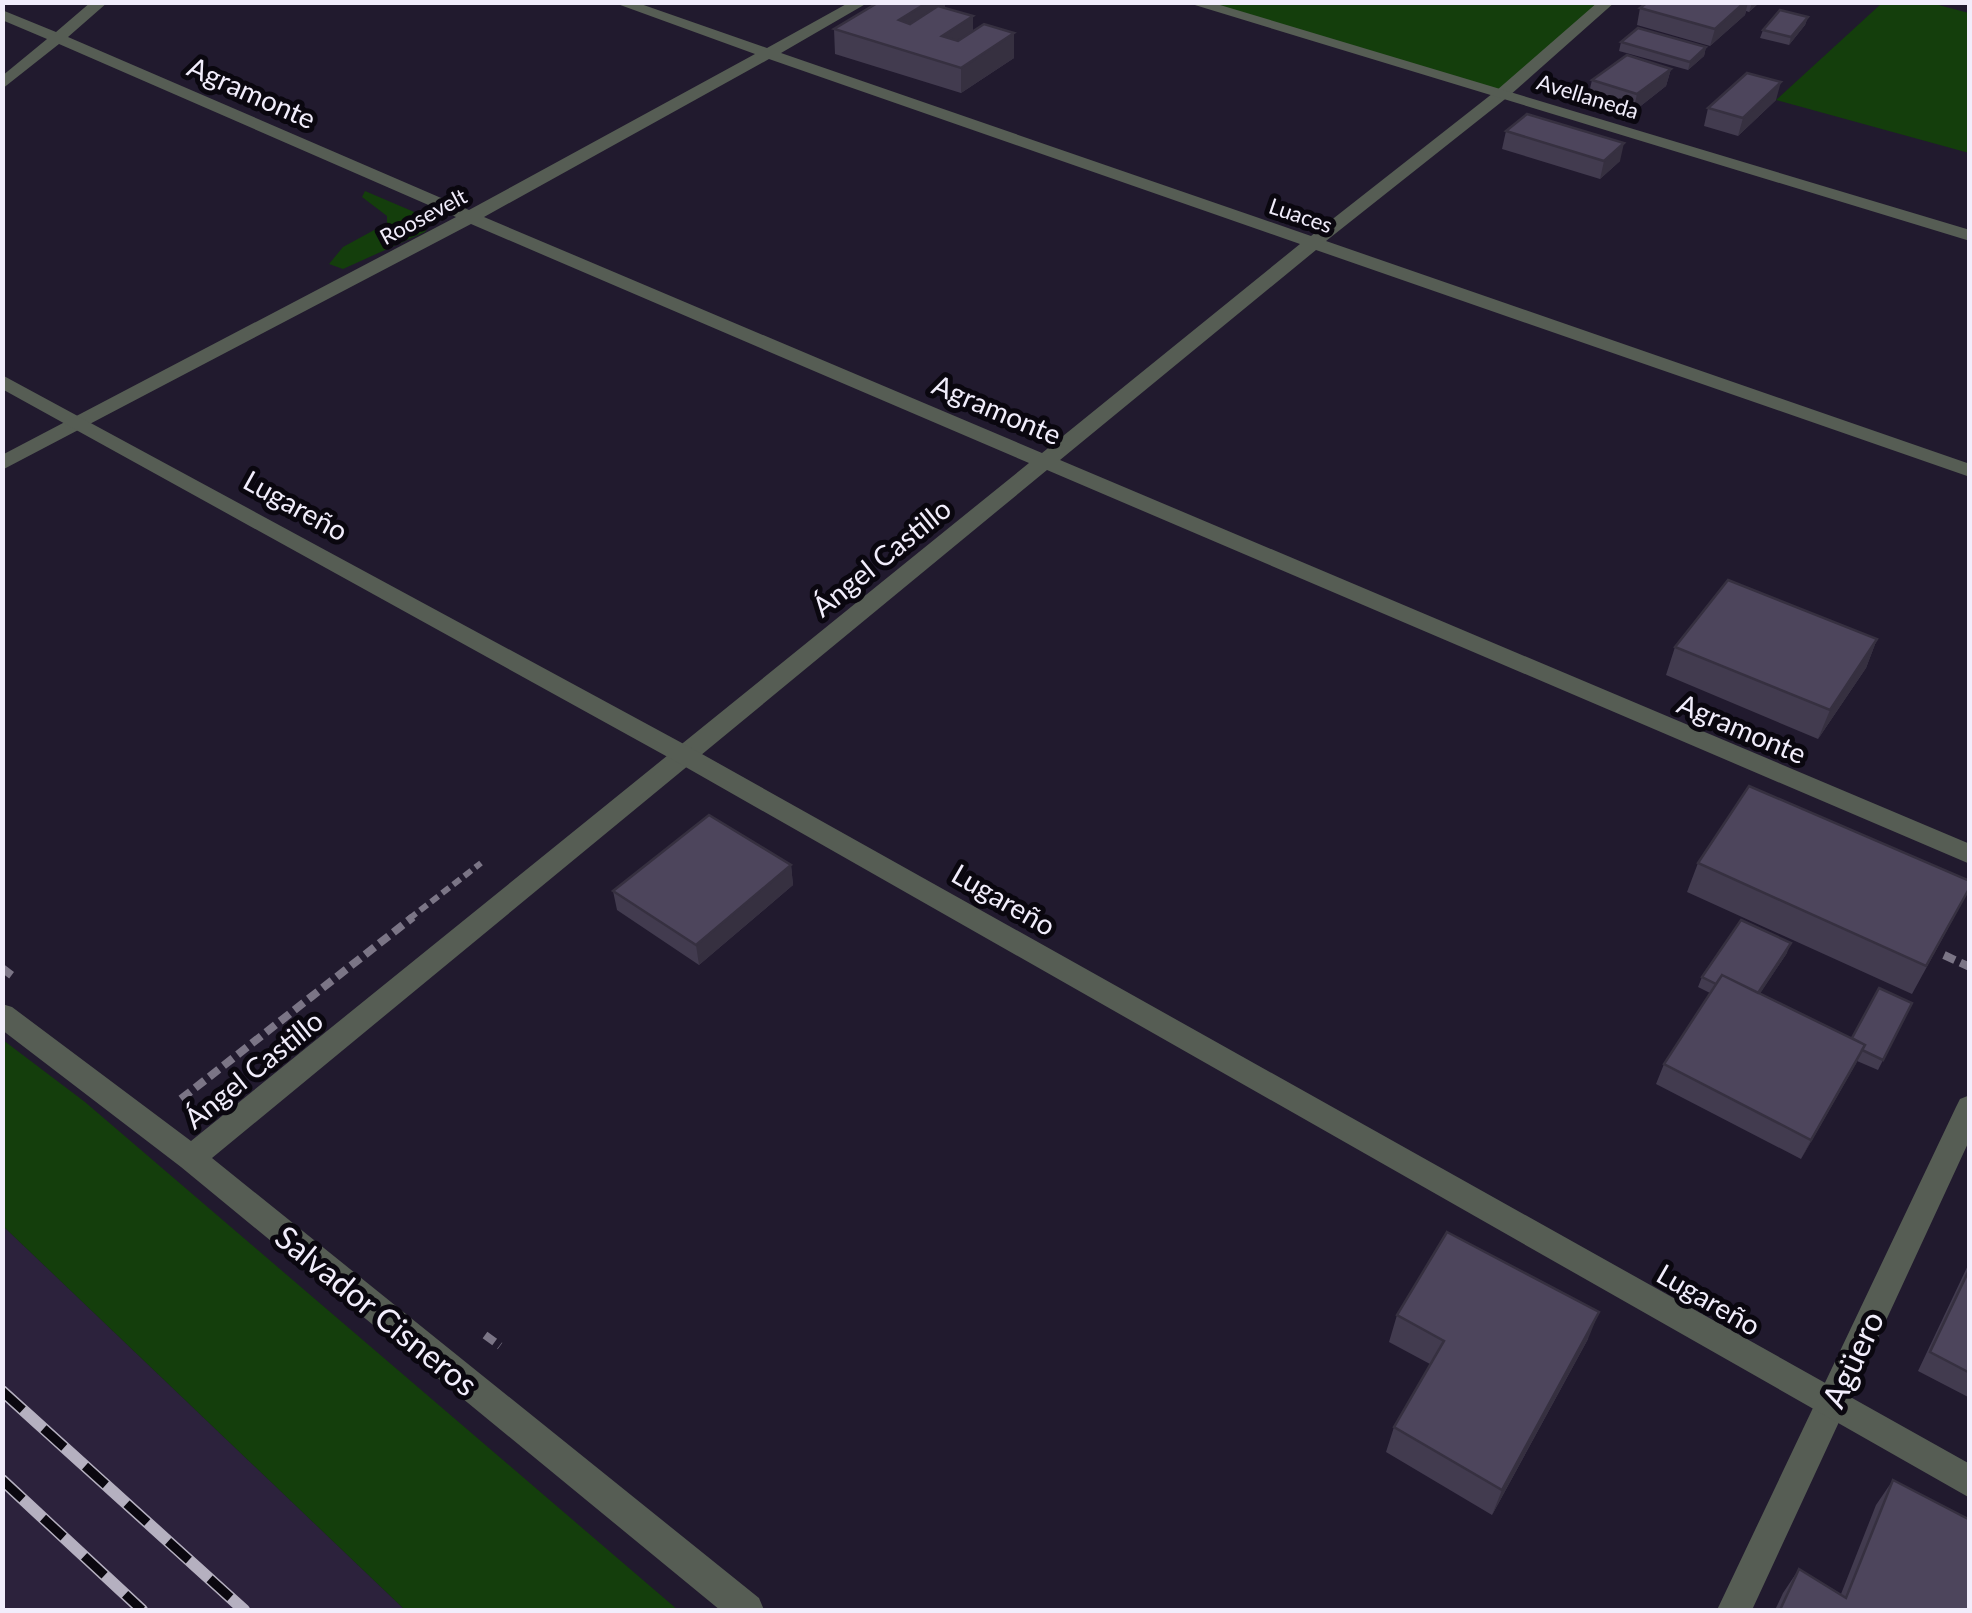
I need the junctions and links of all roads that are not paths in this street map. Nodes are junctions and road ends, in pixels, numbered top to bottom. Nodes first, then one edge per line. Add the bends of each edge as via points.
1 (101, 2) edge
2 (618, 2) edge
3 (862, 2) edge
4 (1192, 2) edge
5 (1608, 2) edge
6 (2, 14) edge
7 (60, 38) junction
8 (767, 54) junction
9 (2, 84) edge
10 (1503, 93) junction
11 (470, 217) junction
12 (1970, 236) edge
13 (1313, 243) junction
14 (2, 381) edge
15 (78, 423) junction
16 (1048, 460) junction
17 (2, 464) edge
18 (1970, 471) edge
19 (684, 755) junction
20 (1970, 855) edge
21 (2, 1015) edge
22 (1970, 1108) edge
23 (191, 1158) junction
24 (1830, 1405) junction
25 (1970, 1482) edge
26 (747, 1610) edge
27 (1734, 1610) edge

1 - 7 street
2 - 8 street, Luaces
3 - 8 street, Roosevelt
4 - 10 street, Avellaneda
5 - 10 street, Ángel Castillo
6 - 7 street, Agramonte
7 - 9 street
7 - 11 street, Agramonte
8 - 11 street, Roosevelt
8 - 13 street, Luaces
10 - 12 street, Avellaneda
10 - 13 street, Ángel Castillo
11 - 15 street, Roosevelt
11 - 16 street, Agramonte
13 - 16 street, Ángel Castillo
13 - 18 street, Luaces
14 - 15 street, Lugareño
15 - 17 street, Roosevelt
15 - 19 street, Lugareño
16 - 19 street, Ángel Castillo
16 - 20 street, Agramonte
19 - 23 street, Ángel Castillo
19 - 24 street, Lugareño
21 - 23 street, Salvador Cisneros
22 - 24 street, Agüero
23 - 26 street, Salvador Cisneros
24 - 25 street, Lugareño
24 - 27 street, Agüero

